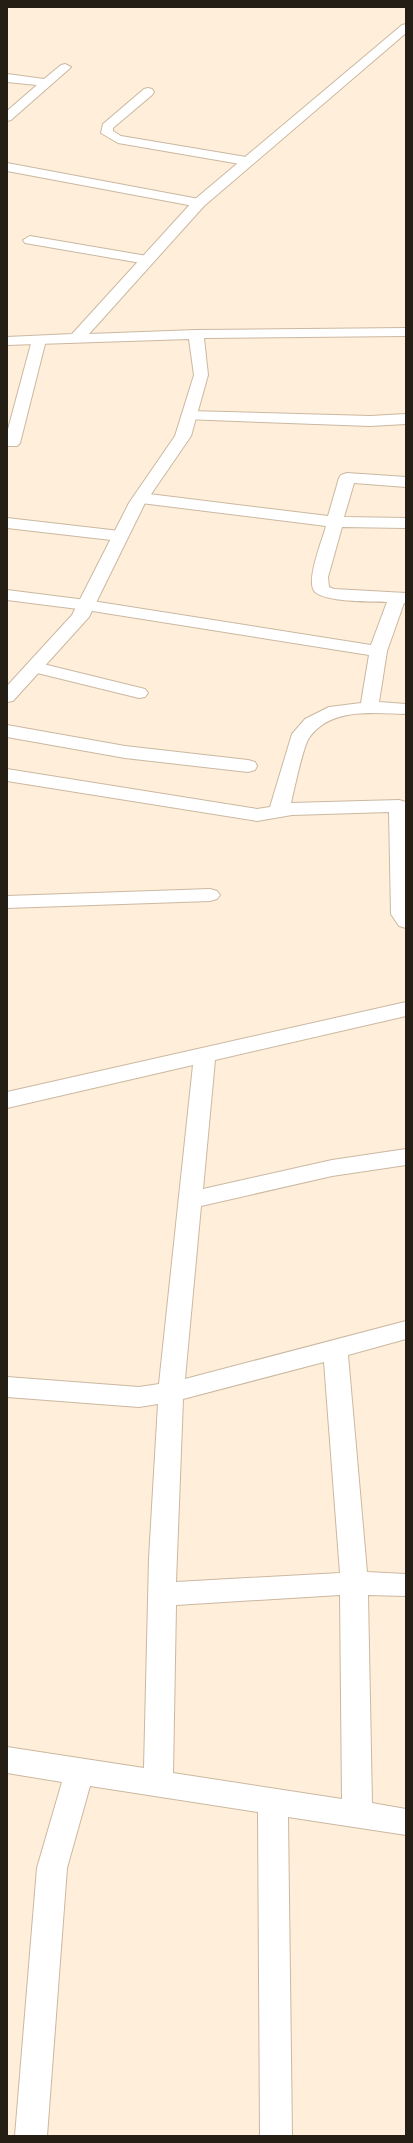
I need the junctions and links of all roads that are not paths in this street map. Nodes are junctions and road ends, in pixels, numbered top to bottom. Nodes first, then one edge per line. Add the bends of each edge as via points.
1 (406, 27) edge
2 (65, 67) dead end
3 (7, 78) edge
4 (46, 83) junction
5 (148, 92) dead end
6 (7, 117) edge
7 (246, 161) junction
8 (7, 167) edge
9 (199, 203) junction
10 (30, 240) dead end
11 (147, 260) junction
12 (406, 332) edge
13 (196, 334) junction
14 (76, 339) junction
15 (39, 340) junction
16 (7, 342) edge
17 (189, 416) junction
18 (406, 419) edge
19 (8, 446) edge
20 (406, 482) edge
21 (140, 498) junction
22 (334, 522) junction
23 (7, 523) edge
24 (406, 523) edge
25 (120, 536) junction
26 (7, 595) edge
27 (402, 598) edge
28 (86, 605) junction
29 (378, 651) junction
30 (35, 667) junction
31 (139, 693) dead end
32 (7, 697) edge
33 (369, 707) junction
34 (406, 709) edge
35 (7, 731) edge
36 (248, 766) dead end
37 (7, 775) edge
38 (279, 811) junction
39 (210, 895) dead end
40 (7, 902) edge
41 (406, 922) edge
42 (406, 1010) edge
43 (205, 1055) junction
44 (7, 1100) edge
45 (406, 1157) edge
46 (190, 1200) junction
47 (406, 1330) edge
48 (335, 1349) junction
49 (7, 1387) edge
50 (171, 1391) junction
51 (354, 1583) junction
52 (406, 1585) edge
53 (163, 1594) junction
54 (7, 1760) edge
55 (80, 1771) junction
56 (158, 1783) junction
57 (273, 1801) junction
58 (357, 1815) junction
59 (406, 1822) edge
60 (31, 2136) edge
61 (276, 2136) edge

1 - 7 street
2 - 4 street
3 - 4 street
4 - 6 street
5 - 7 street via 107,127 107,133 118,139
7 - 9 street
8 - 9 street
9 - 11 street
10 - 11 street
11 - 14 street
12 - 13 street
13 - 14 street
13 - 17 street via 201,375
14 - 15 street
15 - 16 street
15 - 19 street
17 - 18 street via 370,421
17 - 21 street via 183,436
20 - 22 street via 347,478
21 - 22 street
21 - 25 street
22 - 24 street
22 - 27 street via 320,577 321,589 330,594
23 - 25 street
25 - 28 street
26 - 28 street
27 - 29 street
28 - 29 street
28 - 30 street via 80,617
29 - 33 street
30 - 31 street
30 - 32 street
33 - 34 street
33 - 38 street via 335,711 312,723 300,738
35 - 36 street via 125,752
37 - 38 street via 257,815
38 - 41 street via 399,806 401,914
39 - 40 street
42 - 43 street
43 - 44 street
43 - 46 street
45 - 46 street via 332,1168
46 - 50 street
47 - 48 street
48 - 50 street via 191,1388
48 - 51 street
49 - 50 street via 138,1397
50 - 53 street
51 - 52 street
51 - 53 street
51 - 58 street
53 - 56 street
54 - 55 street
55 - 56 street
55 - 60 street via 52,1868
56 - 57 street
57 - 58 street
57 - 61 street
58 - 59 street

